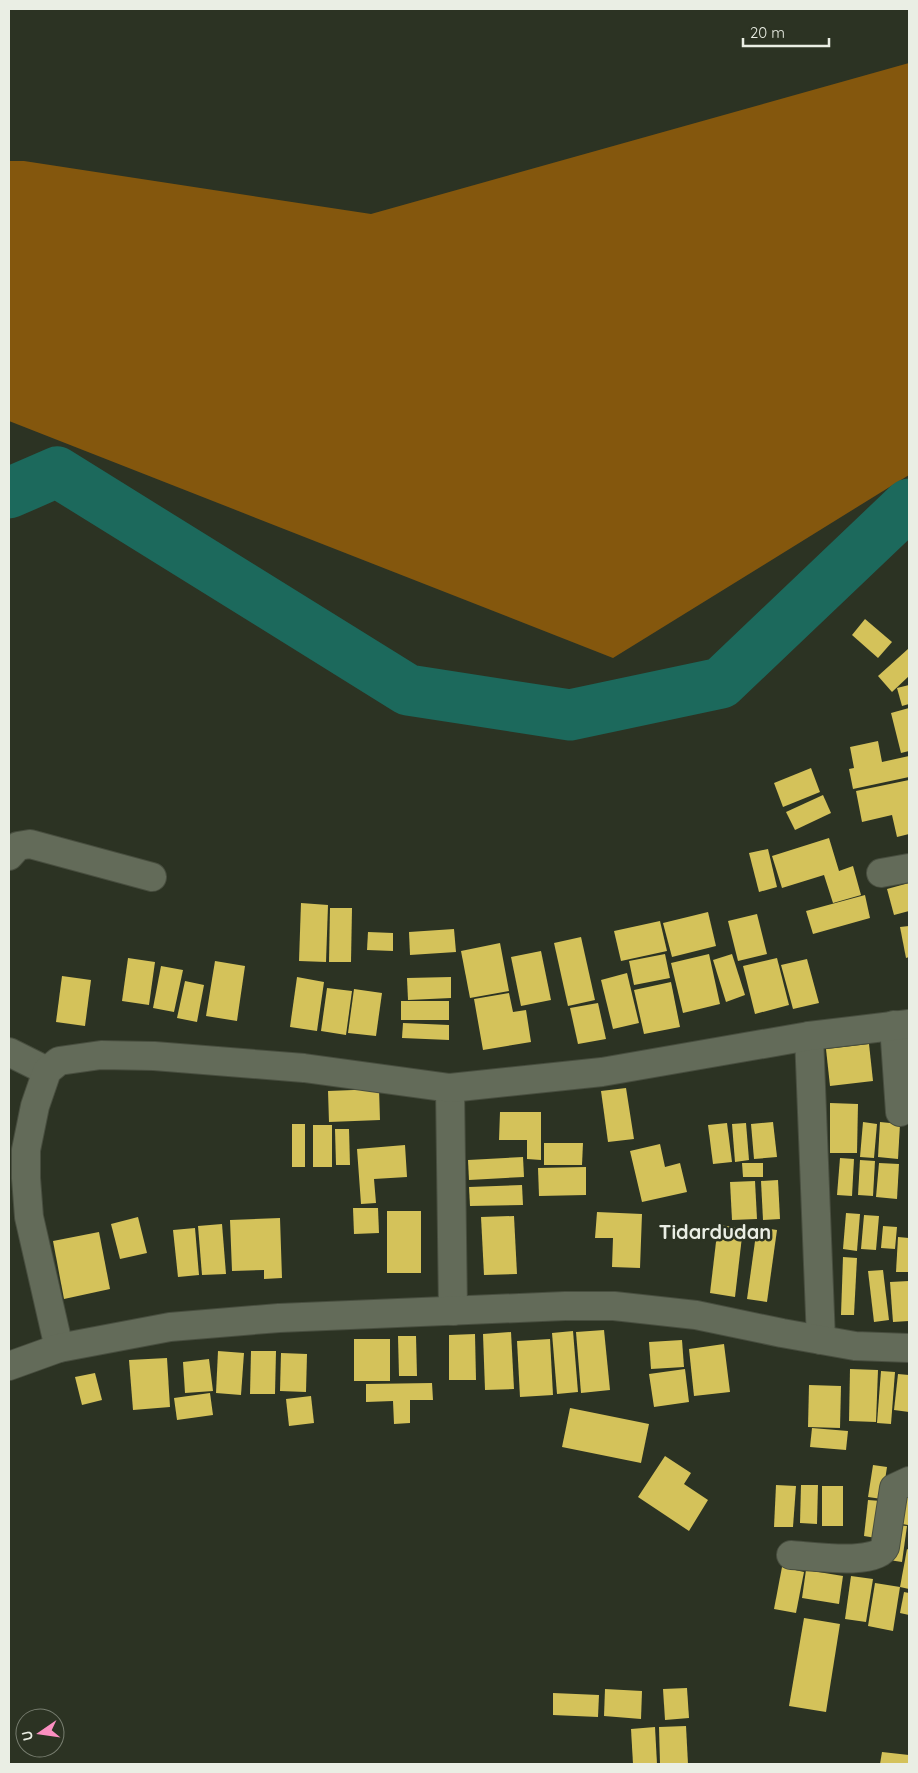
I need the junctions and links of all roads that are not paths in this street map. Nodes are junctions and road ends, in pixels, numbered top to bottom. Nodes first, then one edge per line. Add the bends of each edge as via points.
1 (9, 856) edge
2 (909, 868) edge
3 (881, 873) dead end
4 (152, 877) dead end
5 (901, 1025) edge
6 (809, 1036) junction
7 (9, 1052) edge
8 (47, 1071) junction
9 (450, 1088) junction
10 (900, 1112) dead end
11 (453, 1311) junction
12 (821, 1340) junction
13 (59, 1348) junction
14 (909, 1348) edge
15 (9, 1366) edge
16 (909, 1481) edge
17 (792, 1555) dead end

1 - 4 street via 15,848 30,844
2 - 3 street
5 - 6 street
5 - 10 street
6 - 9 street via 602,1072
6 - 12 street
7 - 8 street
8 - 9 street via 65,1058 154,1056 304,1068
8 - 13 street via 35,1106 26,1150 26,1178 29,1217
9 - 11 street
11 - 12 street via 614,1306 696,1315
11 - 13 street via 279,1318 170,1327
12 - 14 street via 855,1346
13 - 15 street
16 - 17 street via 894,1488 886,1546 880,1553 864,1558

